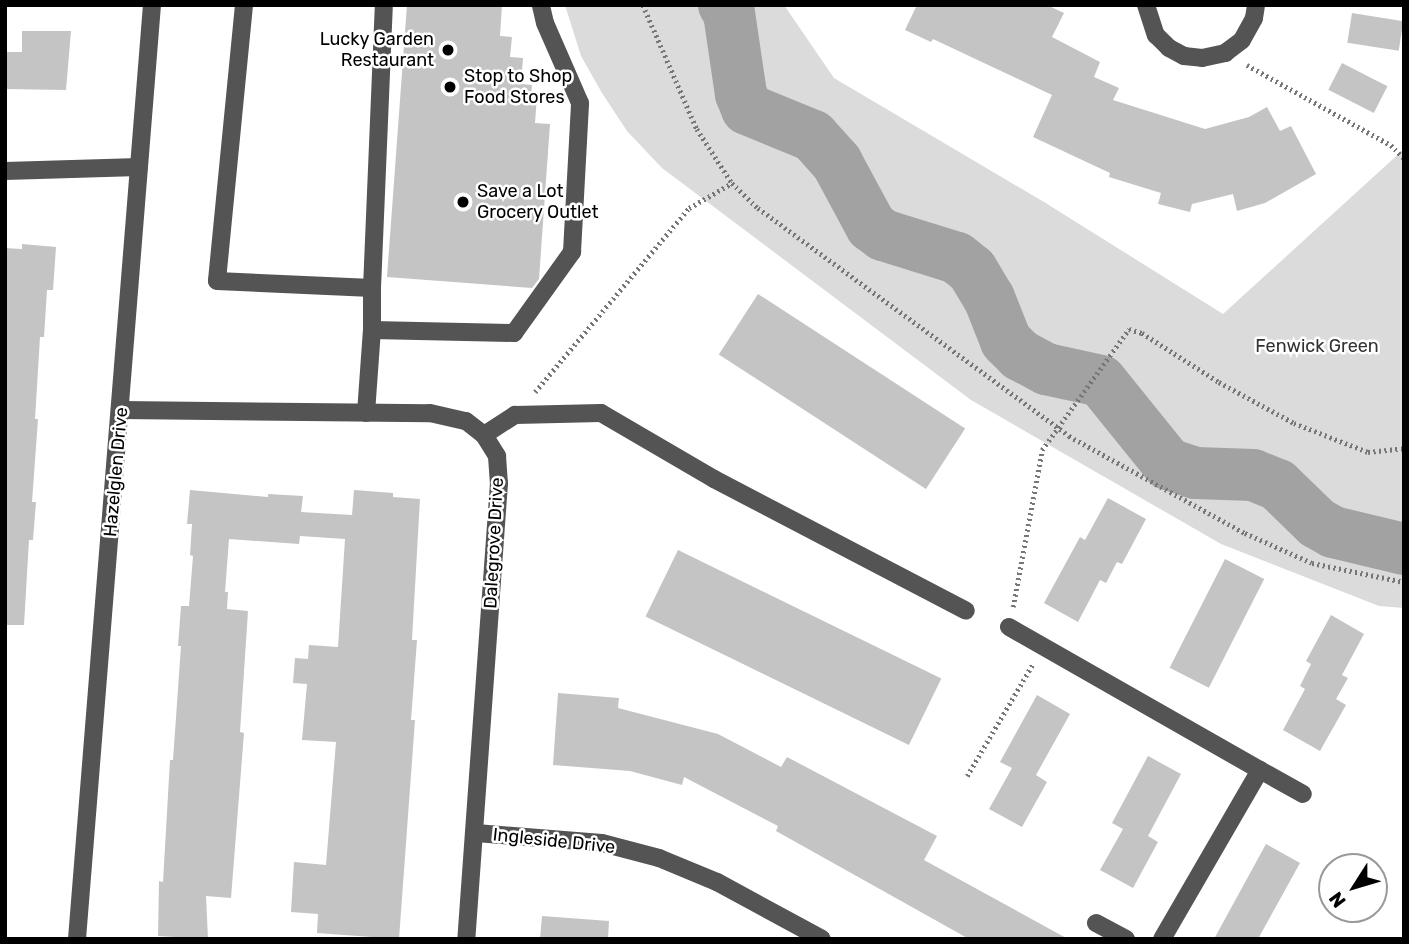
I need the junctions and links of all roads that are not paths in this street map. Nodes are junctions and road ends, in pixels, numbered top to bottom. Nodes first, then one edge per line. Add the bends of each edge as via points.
1 (152, 5) edge
2 (244, 5) edge
3 (384, 5) edge
4 (541, 5) edge
5 (1146, 5) edge
6 (1256, 5) edge
7 (139, 167) junction
8 (5, 171) edge
9 (372, 288) junction
10 (372, 330) junction
11 (121, 410) junction
12 (366, 413) junction
13 (484, 435) junction
14 (966, 611) dead end
15 (1009, 627) road end
16 (1260, 770) junction
17 (1303, 794) dead end
18 (476, 833) junction
19 (1096, 923) dead end
20 (77, 939) edge
21 (466, 939) edge
22 (822, 939) edge
23 (1126, 939) edge
24 (1162, 939) edge

1 - 7 street, Hazelglen Drive
2 - 9 street via 217,281
3 - 9 street
4 - 10 street via 580,103 572,252 514,333
5 - 6 street via 1156,35 1169,48 1202,58 1225,53 1242,40
7 - 8 street
7 - 11 street, Hazelglen Drive
9 - 10 street
10 - 12 street
11 - 12 street
11 - 20 street, Hazelglen Drive
12 - 13 street via 430,413 466,421
13 - 14 street via 515,415 601,413 714,479
13 - 18 street, Dalegrove Drive via 497,456 499,483
15 - 16 street
16 - 17 street
16 - 24 street
18 - 21 street, Dalegrove Drive
18 - 22 street, Ingleside Drive via 602,844 659,858 717,882
19 - 23 street

